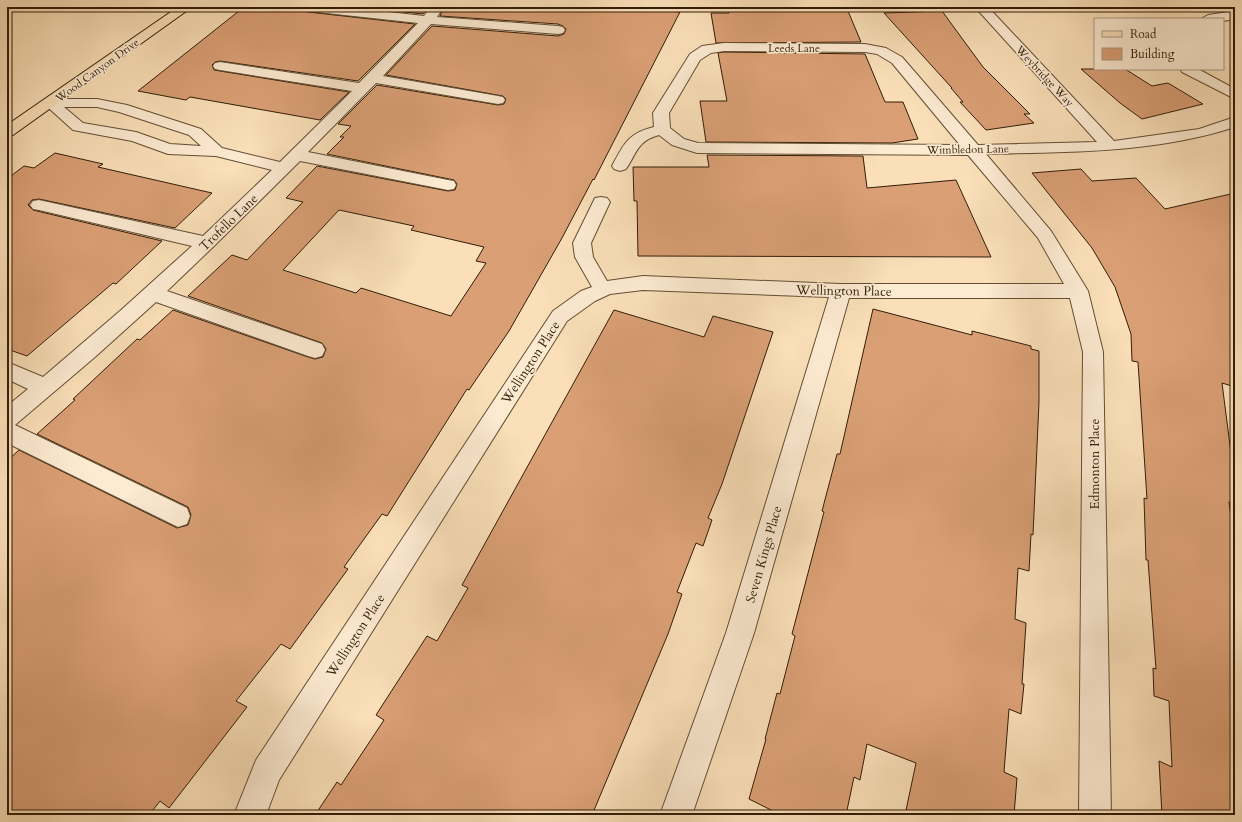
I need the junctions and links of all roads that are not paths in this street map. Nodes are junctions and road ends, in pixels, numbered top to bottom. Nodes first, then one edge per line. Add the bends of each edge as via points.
1 (186, 7) edge
2 (308, 7) edge
3 (981, 7) edge
4 (431, 15) junction
5 (1235, 15) edge
6 (1215, 18) edge
7 (558, 30) dead end
8 (220, 66) dead end
9 (1189, 70) edge
10 (367, 83) junction
11 (1235, 95) edge
12 (498, 100) dead end
13 (50, 103) junction
14 (157, 119) junction
15 (1235, 122) edge
16 (662, 130) junction
17 (7, 132) edge
18 (136, 137) junction
19 (1110, 146) junction
20 (974, 150) junction
21 (216, 151) junction
22 (296, 155) junction
23 (620, 166) dead end
24 (284, 168) junction
25 (448, 185) dead end
26 (601, 202) dead end
27 (39, 205) dead end
28 (207, 242) junction
29 (603, 290) junction
30 (841, 290) junction
31 (1078, 291) junction
32 (152, 293) junction
33 (315, 350) dead end
34 (7, 370) edge
35 (45, 388) junction
36 (7, 418) edge
37 (7, 432) edge
38 (178, 516) dead end
39 (250, 815) edge
40 (676, 815) edge
41 (1095, 815) edge

1 - 13 main road, Wood Canyon Drive
2 - 4 street
3 - 19 street, Weybridge Way
4 - 7 street
4 - 10 street, Trofello Lane
5 - 6 street
8 - 10 street
9 - 11 street
10 - 12 street
10 - 22 street, Trofello Lane
13 - 14 street via 97,103
13 - 17 main road, Wood Canyon Drive
13 - 18 street via 78,127
14 - 18 street via 154,131
14 - 21 street via 195,132
15 - 19 street, Wimbledon Lane via 1201,133
16 - 20 street, Wimbledon Lane via 678,142 697,148
16 - 20 street, Leeds Lane via 662,113 695,57 708,49 865,48 881,51 897,60
16 - 23 street via 634,139
18 - 21 street via 168,149
19 - 20 street, Wimbledon Lane
20 - 31 street, Edmonton Place via 1045,236
21 - 24 street
22 - 24 street, Trofello Lane
22 - 25 street
24 - 28 street, Trofello Lane
26 - 29 street via 582,243 584,257
27 - 28 street
28 - 32 street, Trofello Lane
29 - 30 street, Wellington Place via 643,283
29 - 39 street, Wellington Place via 588,296 560,316 267,771
30 - 31 street, Wellington Place
30 - 40 street, Seven Kings Place via 740,633
31 - 41 street, Edmonton Place via 1093,352
32 - 33 street
32 - 35 street, Trofello Lane
34 - 35 street
35 - 36 street, Trofello Lane
37 - 38 street

